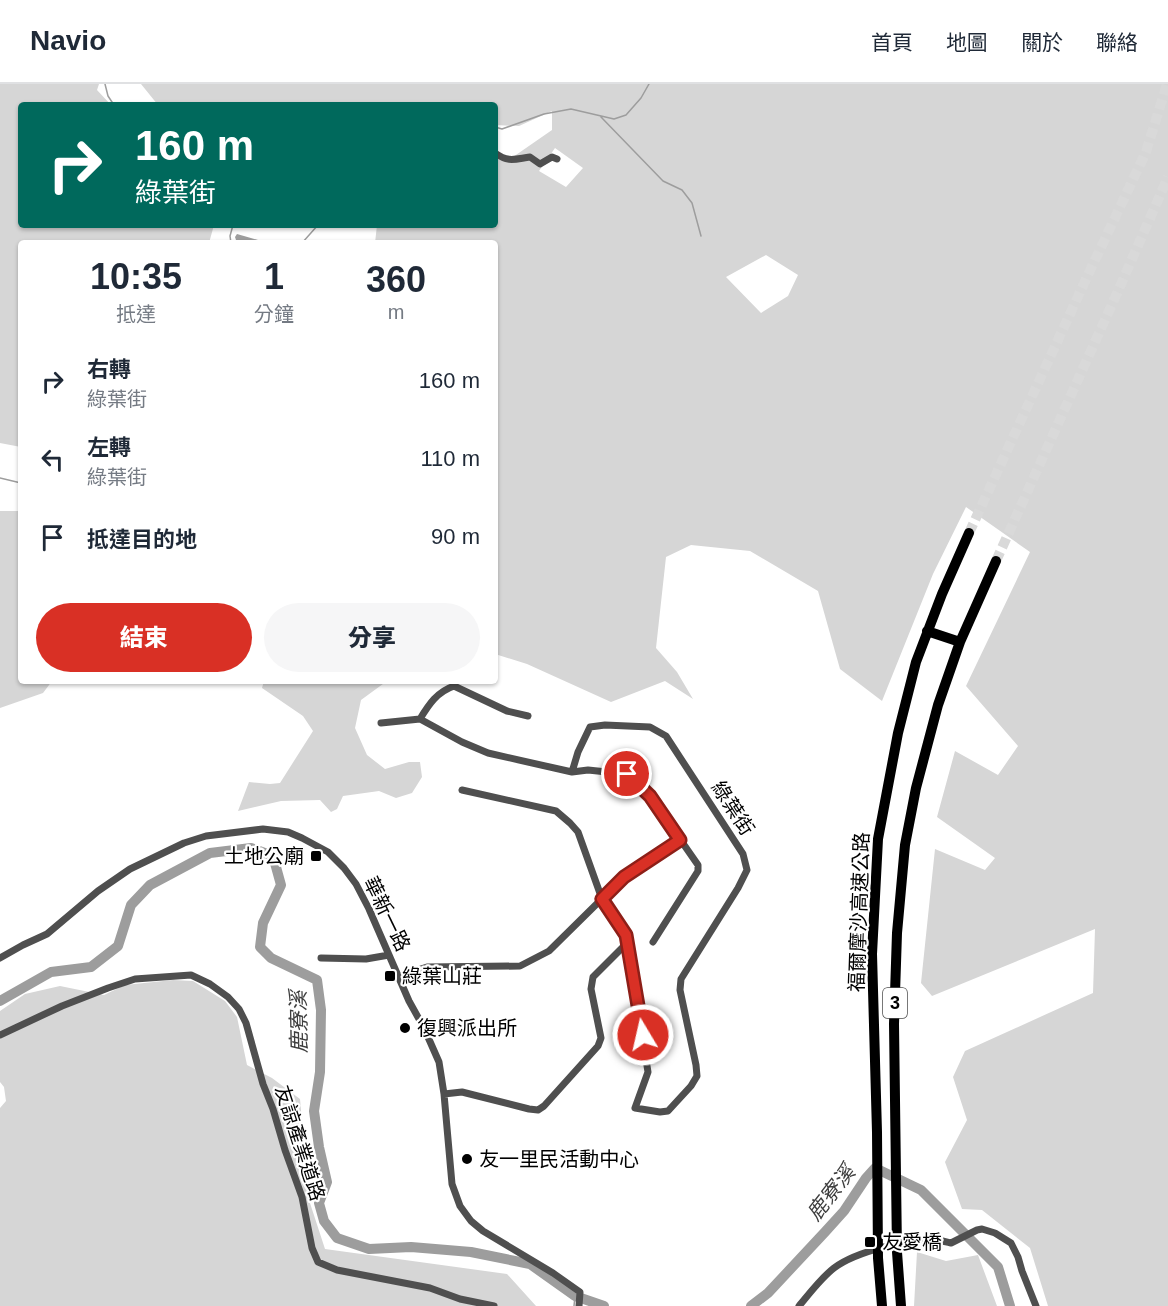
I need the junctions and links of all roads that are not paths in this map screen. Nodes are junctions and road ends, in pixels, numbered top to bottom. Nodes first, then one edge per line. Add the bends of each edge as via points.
1 (498, 155) edge
2 (556, 159) dead end
3 (969, 534) tunnel mouth
4 (996, 561) tunnel mouth
5 (927, 631) junction
6 (960, 642) junction
7 (528, 716) dead end
8 (420, 719) junction
9 (381, 723) dead end
10 (572, 772) junction
11 (462, 790) dead end
12 (680, 840) junction
13 (602, 899) junction
14 (653, 942) dead end
15 (627, 943) junction
16 (389, 955) junction
17 (0, 958) edge
18 (321, 958) dead end
19 (399, 976) junction
20 (0, 1035) edge
21 (444, 1094) junction
22 (494, 1306) edge
23 (579, 1306) edge
24 (799, 1306) edge
25 (882, 1306) edge
26 (901, 1306) edge
27 (1036, 1306) edge

1 - 2 street via 511,160 531,157 540,164 552,157
3 - 5 highway, 福爾摩沙高速公路 / 3
4 - 6 highway, 福爾摩沙高速公路 / 3
5 - 6 highway
5 - 25 highway, 福爾摩沙高速公路 / 3 via 908,693 878,839 872,954
6 - 26 highway, 福爾摩沙高速公路 / 3 via 916,788 905,845 897,933 894,1024
7 - 8 street via 507,711 454,686 430,702
8 - 9 street
8 - 10 street via 488,753
10 - 12 street via 627,774 650,796
10 - 15 street, 綠葉街 via 590,727 650,727 666,736 743,854 747,870 681,979 697,1076 668,1111 635,1108 648,1072
11 - 13 street via 556,811 578,832
12 - 13 street via 624,877
12 - 14 street via 698,865 698,871
13 - 15 street via 626,935
13 - 19 street via 549,951 520,966 427,967
15 - 21 street via 592,977 601,1038 598,1046 544,1106 529,1109 462,1092
16 - 17 street, 華新一路 via 369,909 344,867 328,852 302,838 264,829 206,836 148,859 98,891 47,933
16 - 18 street
16 - 19 street, 華新一路
19 - 21 street, 華新一路 via 439,1062
20 - 22 street, 友諒產業道路 via 62,1006 135,979 191,975 210,984 228,997 246,1023 302,1197 318,1262 337,1270 430,1288
21 - 23 street, 華新一路 via 452,1184 460,1206 483,1231 580,1292
24 - 27 street via 835,1267 867,1252 910,1241 951,1243 982,1229 1011,1243

